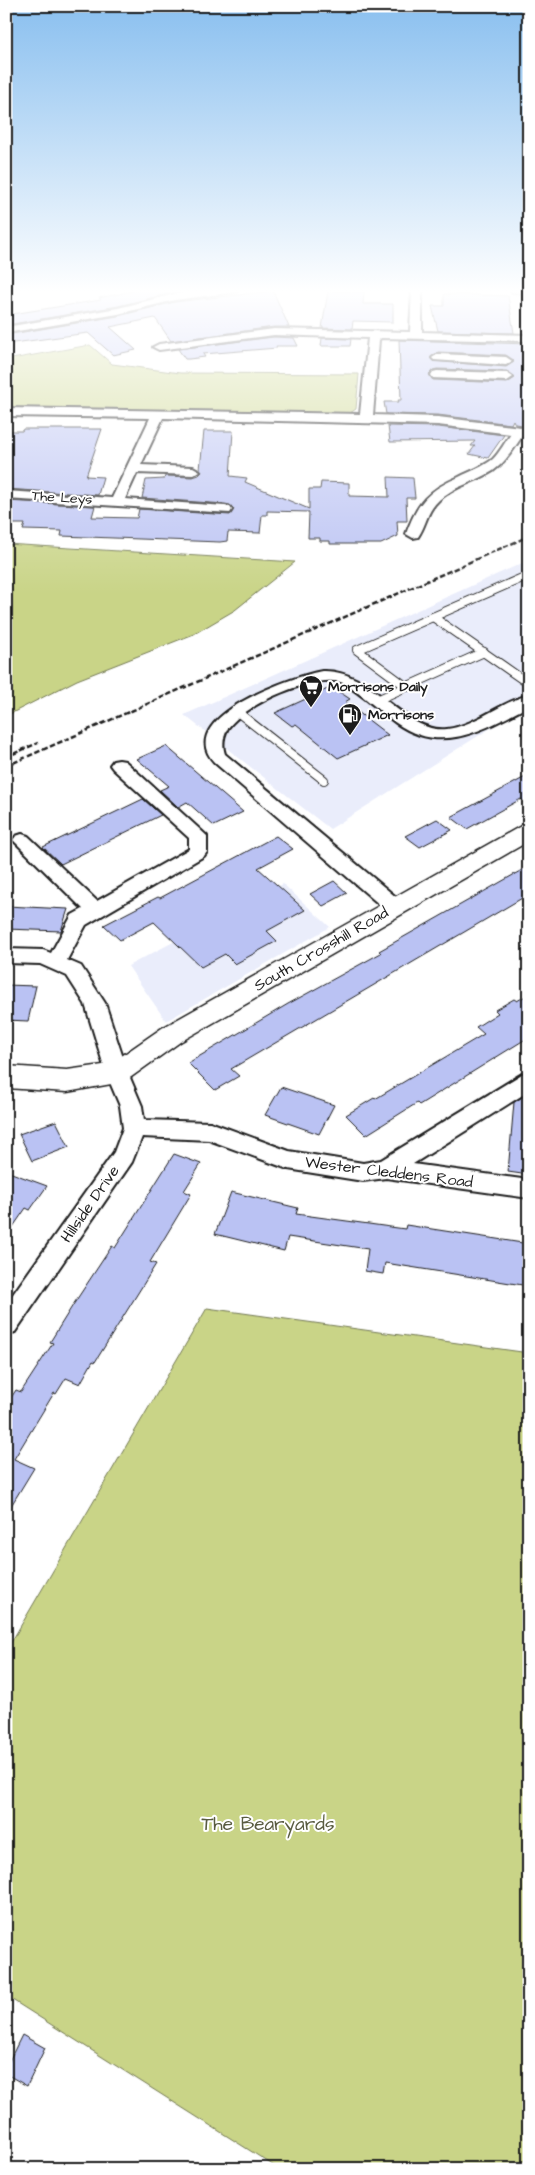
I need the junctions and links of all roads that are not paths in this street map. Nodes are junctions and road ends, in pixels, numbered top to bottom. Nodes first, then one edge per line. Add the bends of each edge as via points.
1 (368, 390) edge
2 (6, 412) edge
3 (158, 414) junction
4 (366, 418) junction
5 (524, 431) edge
6 (131, 469) junction
7 (193, 471) dead end
8 (6, 495) edge
9 (117, 502) junction
10 (226, 510) dead end
11 (413, 534) dead end
12 (529, 574) edge
13 (433, 616) junction
14 (484, 652) junction
15 (529, 684) edge
16 (407, 687) junction
17 (377, 700) junction
18 (529, 700) edge
19 (235, 710) junction
20 (119, 765) dead end
21 (324, 780) dead end
22 (529, 831) edge
23 (22, 840) dead end
24 (395, 907) junction
25 (94, 910) junction
26 (6, 956) edge
27 (55, 963) junction
28 (117, 1073) junction
29 (6, 1077) edge
30 (529, 1080) edge
31 (134, 1128) junction
32 (386, 1169) junction
33 (529, 1189) edge
34 (6, 1324) edge

1 - 4 street
2 - 3 street
3 - 4 street
3 - 6 street
4 - 5 street via 438,421
5 - 11 street via 487,469 435,496 421,512
6 - 7 street
6 - 9 street
8 - 9 street, The Leys
9 - 10 street, The Leys
12 - 13 lane
13 - 14 lane
13 - 16 lane via 357,650
14 - 15 lane
14 - 16 lane
16 - 17 lane
17 - 18 street via 421,731 441,735 462,731
17 - 19 street via 341,676 330,674 282,688
19 - 21 lane
19 - 24 street via 220,727 214,741 216,755
20 - 25 street via 198,836 198,852
22 - 24 street, South Crosshill Road
23 - 25 street
24 - 28 street, South Crosshill Road via 171,1034
25 - 27 street via 79,920
26 - 27 street, Hillside Drive via 43,957
27 - 28 street, Hillside Drive via 74,971 95,1003
28 - 29 street via 67,1081
28 - 31 street, Hillside Drive via 131,1106
30 - 32 street
31 - 32 street, Wester Cleddens Road via 210,1131 288,1160 362,1172
31 - 34 street, Hillside Drive via 124,1156
32 - 33 street, Wester Cleddens Road

